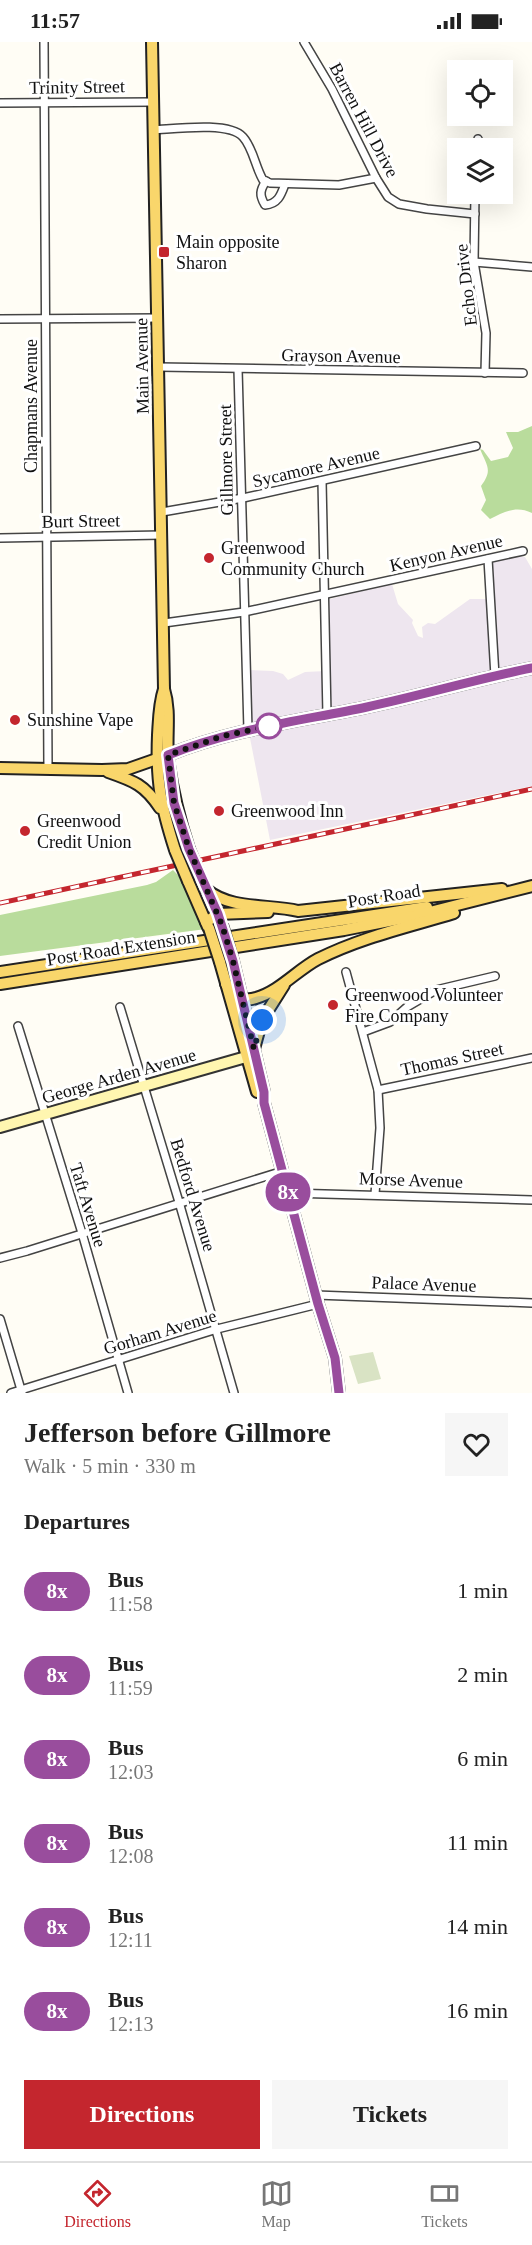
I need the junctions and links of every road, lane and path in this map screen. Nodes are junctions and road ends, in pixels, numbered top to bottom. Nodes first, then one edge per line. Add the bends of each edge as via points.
1 (44, 42) edge
2 (152, 42) edge
3 (304, 42) edge
4 (153, 102) junction
5 (0, 103) edge
6 (44, 103) junction
7 (154, 130) junction
8 (376, 178) junction
9 (266, 181) junction
10 (285, 184) junction
11 (475, 204) edge
12 (475, 214) junction
13 (474, 262) junction
14 (532, 267) edge
15 (158, 318) junction
16 (0, 319) edge
17 (45, 319) junction
18 (159, 367) junction
19 (238, 369) junction
20 (485, 373) junction
21 (523, 373) dead end
22 (476, 446) dead end
23 (322, 481) junction
24 (243, 498) junction
25 (162, 512) junction
26 (162, 535) junction
27 (0, 537) edge
28 (47, 537) junction
29 (523, 551) dead end
30 (488, 559) junction
31 (324, 595) junction
32 (244, 612) junction
33 (164, 623) junction
34 (532, 668) edge
35 (495, 676) junction
36 (327, 715) junction
37 (248, 730) junction
38 (162, 757) junction
39 (0, 768) edge
40 (48, 769) junction
41 (102, 770) junction
42 (162, 810) junction
43 (532, 886) edge
44 (207, 890) junction
45 (298, 911) junction
46 (220, 919) junction
47 (207, 925) junction
48 (244, 941) junction
49 (0, 972) edge
50 (346, 972) dead end
51 (495, 976) dead end
52 (0, 984) edge
53 (226, 984) junction
54 (284, 984) junction
55 (242, 999) junction
56 (120, 1007) dead end
57 (18, 1026) dead end
58 (363, 1032) junction
59 (250, 1053) junction
60 (532, 1058) edge
61 (144, 1086) junction
62 (378, 1090) junction
63 (45, 1114) junction
64 (0, 1127) edge
65 (283, 1171) junction
66 (289, 1193) junction
67 (375, 1194) junction
68 (532, 1200) edge
69 (179, 1202) junction
70 (82, 1233) junction
71 (0, 1258) edge
72 (317, 1299) junction
73 (532, 1302) edge
74 (0, 1319) edge
75 (217, 1329) junction
76 (118, 1361) junction
77 (21, 1392) edge
78 (11, 1393) edge
79 (128, 1393) edge
80 (234, 1393) edge
81 (339, 1393) edge

1 - 6 street, Chapmans Avenue
2 - 4 main road, Main Avenue
3 - 8 street, Barren Hill Drive
4 - 6 street, Trinity Street
4 - 7 main road, Main Avenue
5 - 6 street, Trinity Street
6 - 17 street, Chapmans Avenue
7 - 9 street via 236,131
7 - 15 main road, Main Avenue
8 - 10 street via 339,186
8 - 12 street, Barren Hill Drive via 388,197 399,204
9 - 10 street
9 - 10 street via 260,198 265,205 278,200
11 - 12 street, Echo Drive
12 - 13 street, Echo Drive
13 - 14 street
13 - 20 street, Echo Drive via 486,333
15 - 17 street
15 - 18 main road, Main Avenue
16 - 17 street
17 - 28 street, Chapmans Avenue
18 - 19 street, Grayson Avenue
18 - 25 main road, Main Avenue
19 - 20 street, Grayson Avenue
19 - 24 street, Gillmore Street
20 - 21 street, Grayson Avenue
22 - 23 street, Sycamore Avenue
23 - 24 street, Sycamore Avenue
23 - 31 street
24 - 25 street, Sycamore Avenue
24 - 32 street, Gillmore Street
25 - 26 main road, Main Avenue
26 - 28 street, Burt Street
26 - 33 main road, Main Avenue
27 - 28 street, Burt Street
28 - 40 street, Chapmans Avenue
29 - 30 street, Kenyon Avenue
30 - 31 street, Kenyon Avenue
30 - 35 street
31 - 32 street, Kenyon Avenue
31 - 36 street
32 - 33 street, Kenyon Avenue
32 - 37 street, Gillmore Street
33 - 38 main road, Main Avenue
34 - 35 main road
35 - 36 main road
36 - 37 main road
37 - 38 main road
38 - 41 main road via 129,768
38 - 42 main road, Main Avenue via 157,782
38 - 44 main road, Main Avenue, bridge via 189,849
39 - 40 main road
40 - 41 main road
41 - 42 main road via 141,785
42 - 47 main road, Main Avenue, bridge
43 - 45 main road
43 - 54 main road via 452,914 377,934 316,960
44 - 45 main road via 227,900
44 - 46 main road, Main Avenue
45 - 46 main road
46 - 47 main road
46 - 55 main road, Main Avenue, bridge
47 - 53 main road, Main Avenue, bridge
48 - 48 main road, Post Road via 344,930 532,886 446,904
48 - 49 main road, Post Road Extension
48 - 52 main road, Post Road Extension
50 - 58 street
51 - 58 street via 436,990 390,1022
53 - 55 main road
53 - 59 main road, Main Avenue
54 - 55 main road via 256,998
54 - 59 main road via 262,1020
55 - 59 main road, Main Avenue
56 - 61 street, Bedford Avenue
57 - 63 street, Taft Avenue
58 - 62 street
59 - 61 main road, George Arden Avenue
59 - 65 main road, Main Avenue
60 - 62 street, Thomas Street
61 - 63 main road, George Arden Avenue
61 - 69 street, Bedford Avenue
62 - 67 street via 380,1128
63 - 64 main road, George Arden Avenue
63 - 70 street, Taft Avenue
65 - 66 main road, Main Avenue
65 - 69 street
66 - 67 street, Morse Avenue
66 - 72 main road, Main Avenue
67 - 68 street, Morse Avenue
69 - 70 street
69 - 75 street, Bedford Avenue
70 - 71 street
70 - 76 street, Taft Avenue
72 - 73 street, Palace Avenue
72 - 75 street, Gorham Avenue
72 - 81 main road, Main Avenue via 335,1358
74 - 77 street
75 - 76 street, Gorham Avenue
75 - 80 street, Bedford Avenue
76 - 77 street, Gorham Avenue
76 - 79 street, Taft Avenue
77 - 78 street, Gorham Avenue

